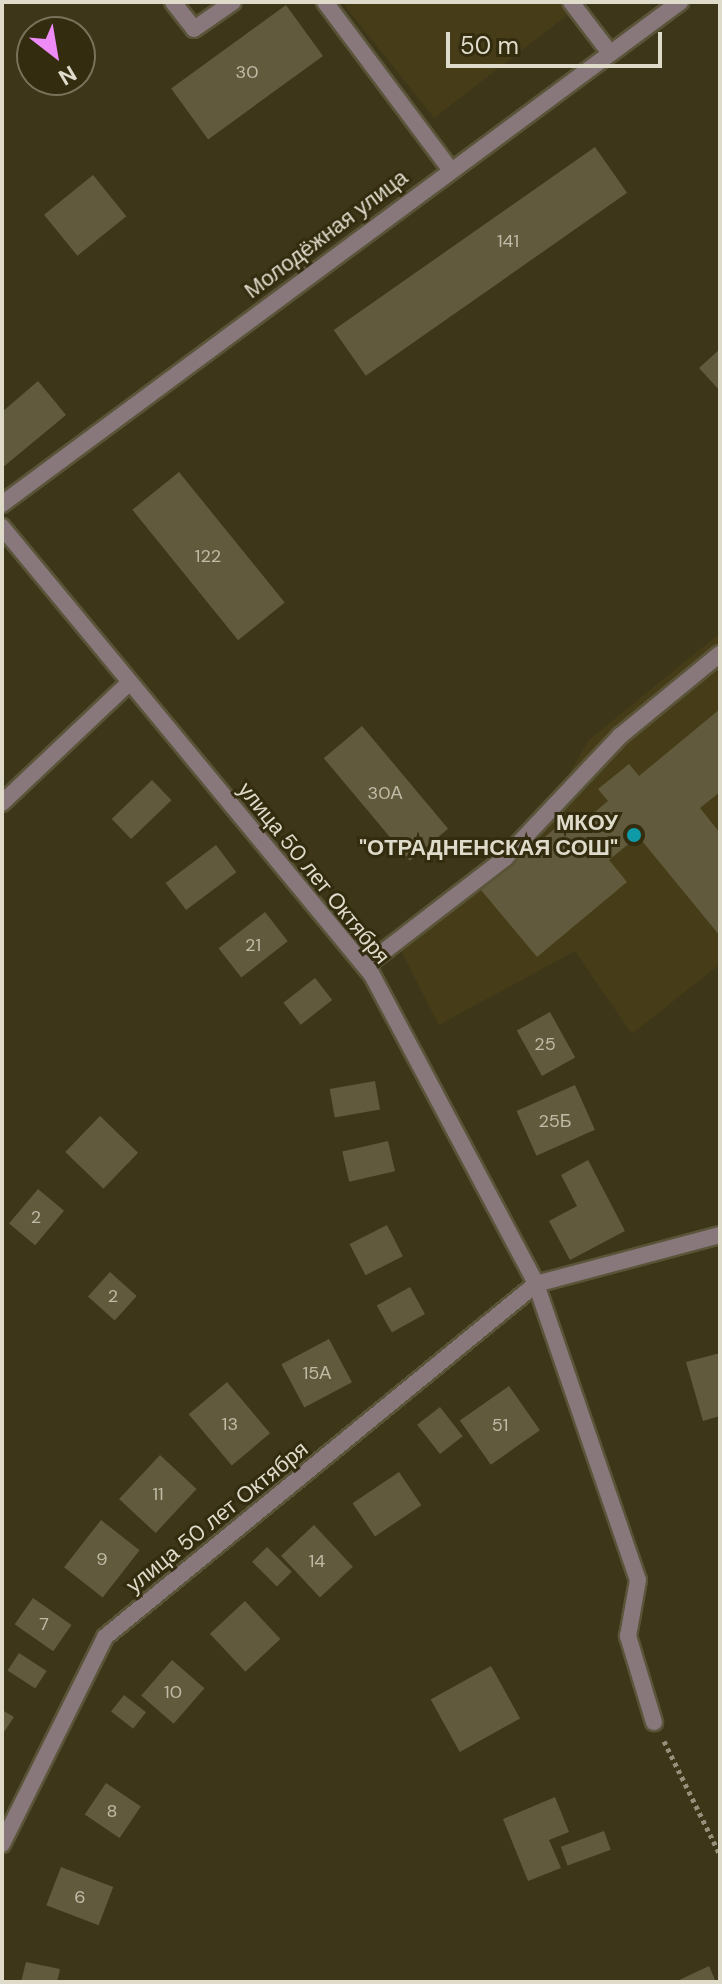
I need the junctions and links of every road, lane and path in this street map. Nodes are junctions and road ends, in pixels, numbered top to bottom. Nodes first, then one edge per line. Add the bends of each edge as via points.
1 (173, 2) edge
2 (233, 2) edge
3 (325, 2) edge
4 (571, 2) edge
5 (680, 2) edge
6 (610, 53) junction
7 (450, 169) junction
8 (2, 504) edge
9 (2, 527) edge
10 (720, 654) edge
11 (129, 683) junction
12 (2, 803) edge
13 (365, 966) junction
14 (720, 1235) edge
15 (536, 1284) junction
16 (654, 1722) joint
17 (2, 1844) edge
18 (720, 1855) edge

1 - 2 street via 194,29
3 - 7 street
4 - 6 street
5 - 6 street, Молодёжная улица
6 - 7 street, Молодёжная улица
7 - 8 street, Молодёжная улица
9 - 11 street, улица 50 лет Октября
10 - 13 street via 620,736 505,858
11 - 12 street
11 - 13 street, улица 50 лет Октября
13 - 15 street, улица 50 лет Октября
14 - 15 street, улица 50 лет Октября
15 - 16 street, улица 50 лет Октября via 638,1580 628,1636
15 - 17 street, улица 50 лет Октября via 105,1637
16 - 18 path

